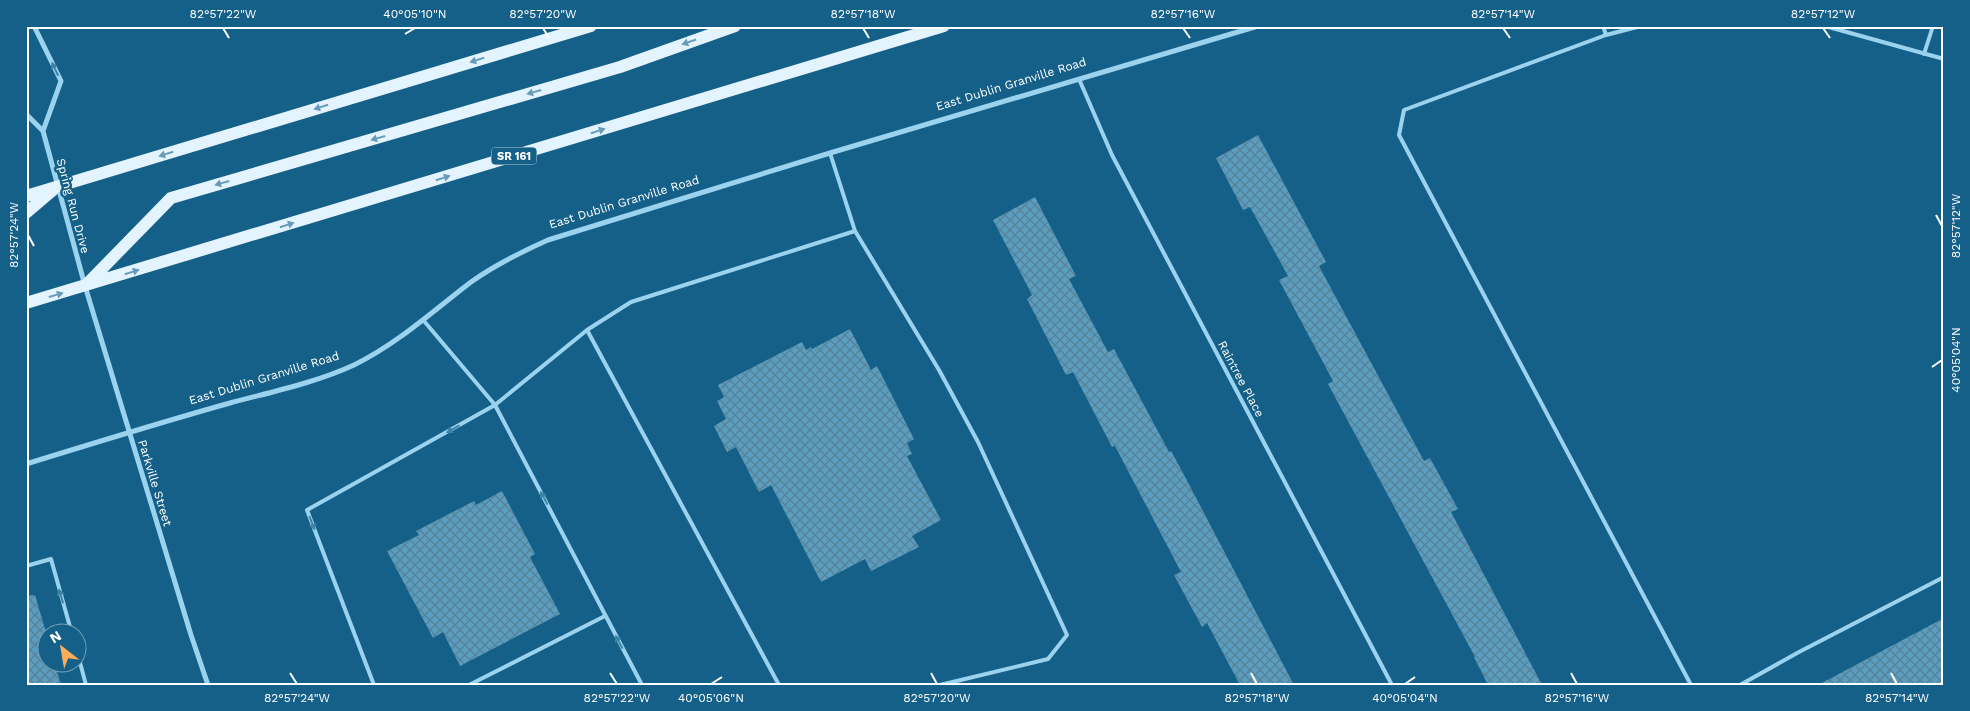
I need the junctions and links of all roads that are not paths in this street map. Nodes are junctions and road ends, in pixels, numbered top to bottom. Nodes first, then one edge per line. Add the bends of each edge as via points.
1 (34, 26) edge
2 (591, 26) edge
3 (735, 26) edge
4 (944, 26) edge
5 (1258, 26) edge
6 (1603, 26) edge
7 (1642, 26) edge
8 (1825, 26) edge
9 (1933, 26) edge
10 (1606, 35) junction
11 (1924, 54) junction
12 (1944, 60) edge
13 (1079, 78) junction
14 (26, 114) edge
15 (43, 131) junction
16 (830, 153) junction
17 (57, 186) junction
18 (26, 196) edge
19 (26, 213) edge
20 (855, 232) junction
21 (85, 286) junction
22 (26, 303) edge
23 (424, 320) junction
24 (587, 330) junction
25 (495, 405) junction
26 (128, 432) junction
27 (26, 464) edge
28 (26, 566) edge
29 (1944, 577) edge
30 (606, 616) junction
31 (69, 624) edge
32 (208, 685) edge
33 (374, 685) edge
34 (469, 685) edge
35 (642, 685) edge
36 (779, 685) edge
37 (940, 685) edge
38 (1392, 685) edge
39 (1692, 685) edge
40 (1740, 685) edge

15 -> 1 street via 61,81
2 -> 17 main road
3 -> 21 main road via 620,67 171,198
21 -> 4 main road, SR 161
5 - 13 street, East Dublin Granville Road
6 - 10 lane
7 - 10 lane
8 - 11 lane
9 - 11 lane
10 - 39 lane via 1404,110 1398,135
11 - 12 lane
13 - 16 street, East Dublin Granville Road
13 - 38 lane, Raintree Place via 1112,156
14 - 15 street
15 - 17 street, Spring Run Drive
16 - 20 lane
16 - 23 street, East Dublin Granville Road via 548,240 513,256 473,281
17 - 18 main road
17 - 19 main road
17 - 21 street, Spring Run Drive
20 - 24 lane via 632,302
20 - 37 lane via 939,370 978,442 1067,635 1048,658
22 -> 21 main road, SR 161
21 - 26 street, Parkville Street
23 - 25 lane
23 - 26 street, East Dublin Granville Road via 378,353 351,366
24 - 25 lane
24 - 36 lane
30 -> 25 lane
25 -> 33 lane via 307,510
26 - 27 street, East Dublin Granville Road
26 - 32 street, Parkville Street
31 -> 28 lane via 51,560
29 - 40 lane
30 - 34 lane
35 -> 30 lane

